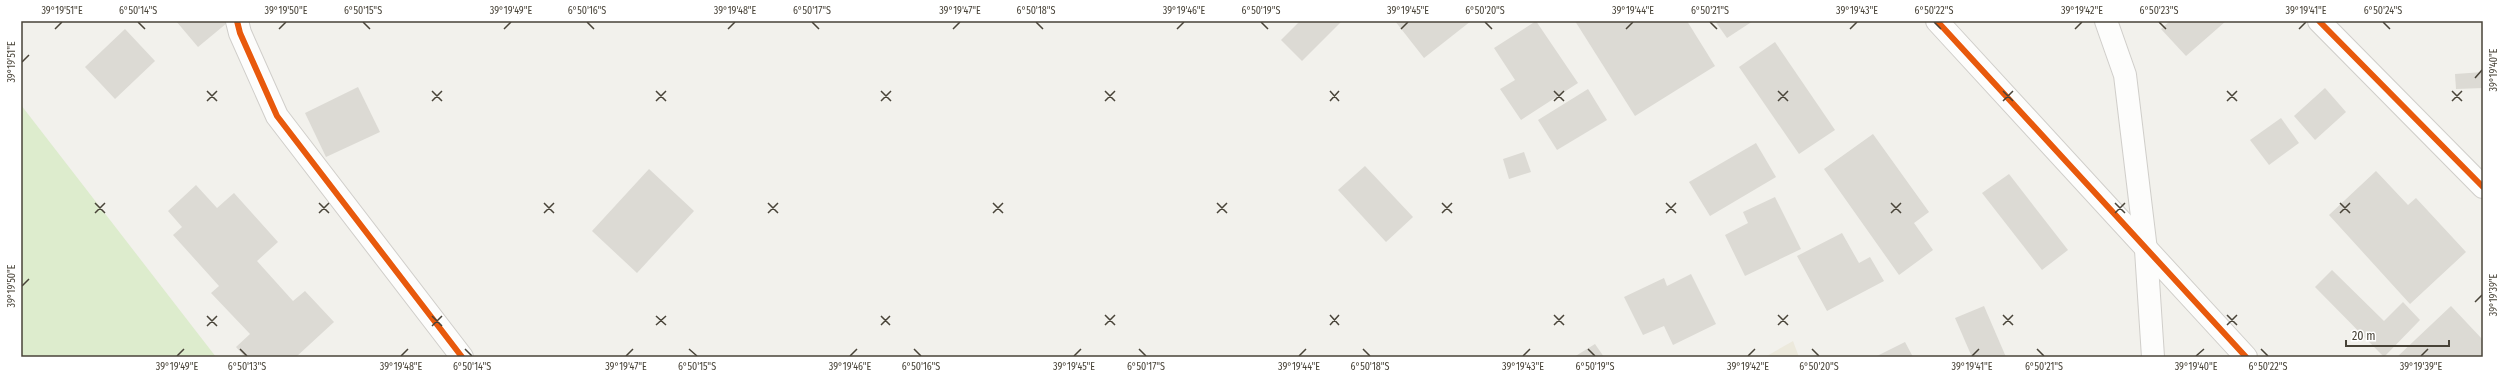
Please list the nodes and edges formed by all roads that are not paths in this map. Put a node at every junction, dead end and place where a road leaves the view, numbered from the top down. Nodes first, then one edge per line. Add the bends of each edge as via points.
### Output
1 (237, 21) edge
2 (1937, 21) edge
3 (2106, 21) edge
4 (2320, 21) edge
5 (2483, 187) edge
6 (2146, 250) junction
7 (462, 357) edge
8 (2153, 357) edge
9 (2246, 357) edge

1 - 7 street via 277,116
2 - 6 street
3 - 6 street via 2125,75
4 - 5 street
6 - 8 street
6 - 9 street

